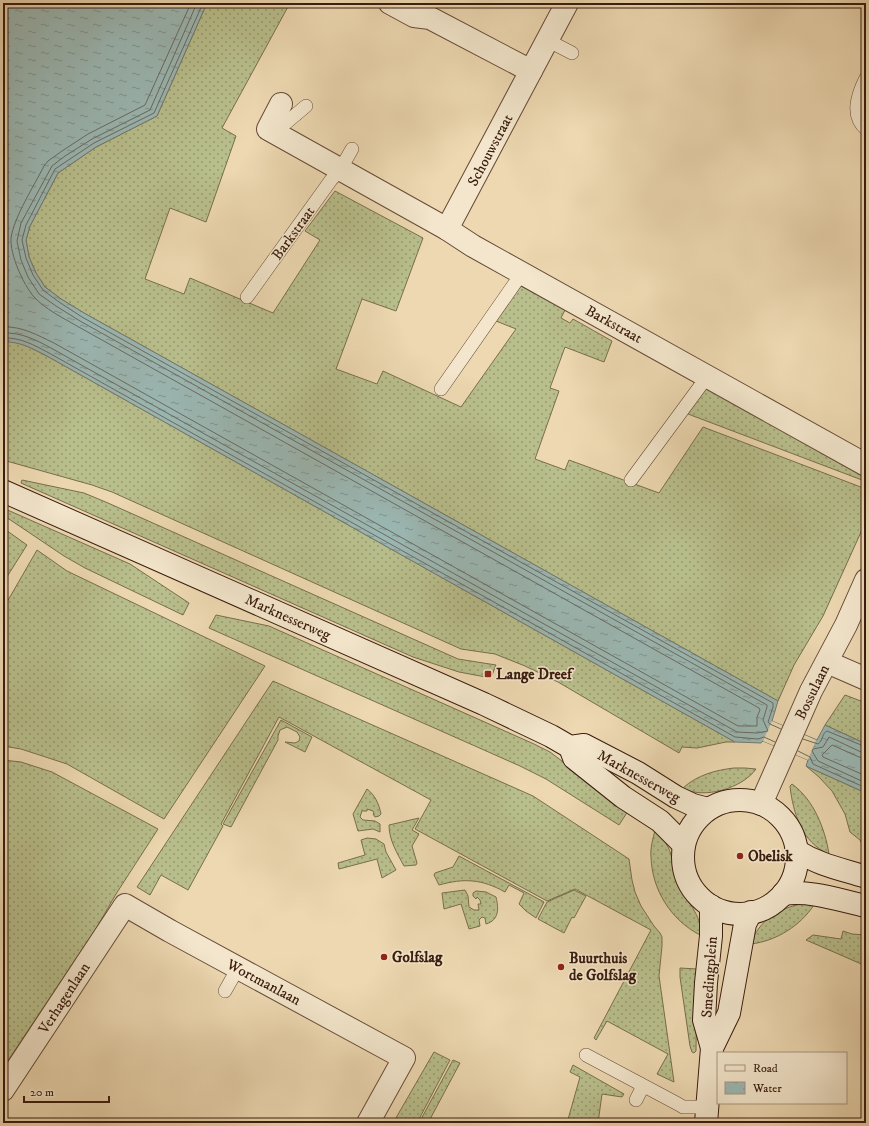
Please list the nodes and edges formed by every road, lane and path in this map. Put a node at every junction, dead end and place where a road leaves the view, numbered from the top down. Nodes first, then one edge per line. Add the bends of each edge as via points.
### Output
1 (390, 3) edge
2 (567, 3) edge
3 (547, 40) junction
4 (572, 53) dead end
5 (531, 71) junction
6 (866, 78) edge
7 (281, 104) dead end
8 (306, 106) dead end
9 (866, 128) edge
10 (274, 133) junction
11 (352, 149) dead end
12 (340, 170) junction
13 (447, 229) junction
14 (522, 273) junction
15 (246, 297) dead end
16 (706, 375) junction
17 (441, 389) dead end
18 (866, 465) edge
19 (631, 480) dead end
20 (3, 491) edge
21 (866, 580) edge
22 (827, 662) junction
23 (866, 679) edge
24 (570, 747) junction
25 (761, 804) junction
26 (708, 809) junction
27 (684, 845) junction
28 (797, 851) junction
29 (866, 877) edge
30 (783, 894) junction
31 (125, 905) joint
32 (712, 906) junction
33 (866, 906) edge
34 (751, 912) junction
35 (238, 968) junction
36 (225, 991) dead end
37 (712, 1048) junction
38 (586, 1055) dead end
39 (643, 1086) junction
40 (3, 1090) edge
41 (636, 1100) dead end
42 (706, 1115) edge
43 (368, 1123) edge

1 - 5 street via 414,16 430,18
2 - 3 street, Schouwstraat
3 - 4 lane
3 - 5 street, Schouwstraat
5 - 13 street, Schouwstraat
6 - 9 lane via 859,93 857,112 859,121
7 - 10 street via 268,130
8 - 10 lane
10 - 12 street, Barkstraat
11 - 12 lane
12 - 13 street, Barkstraat
12 - 15 lane, Barkstraat
13 - 14 street, Barkstraat via 472,246
14 - 16 street, Barkstraat via 684,357
14 - 17 lane
16 - 18 street, Barkstraat
16 - 19 lane
20 - 24 street, Marknesserweg via 484,704
21 - 22 street, Bossulaan
22 - 23 street
22 - 25 street, Bossulaan via 811,691
24 - 26 street, Marknesserweg via 584,745 638,773 676,797
24 - 27 street, Marknesserweg via 574,758 623,797 660,821
25 - 26 street via 739,800
25 - 28 street via 772,810 789,828
26 - 27 street via 693,825
27 - 32 street via 684,863 688,880 698,894
28 - 29 street via 822,864
28 - 30 street via 794,874
30 - 33 street via 819,894
30 - 34 street via 768,906
31 - 35 street, Wortmanlaan
31 - 40 street, Verhagenlaan
32 - 34 street via 730,913
32 - 37 street, Smedingplein via 704,1020
34 - 37 street, Smedingplein via 745,924 729,1013
35 - 36 lane
35 - 43 street, Wortmanlaan via 404,1058
37 - 42 street, Smedingplein
38 - 39 lane
39 - 41 lane
39 - 42 lane via 683,1107

